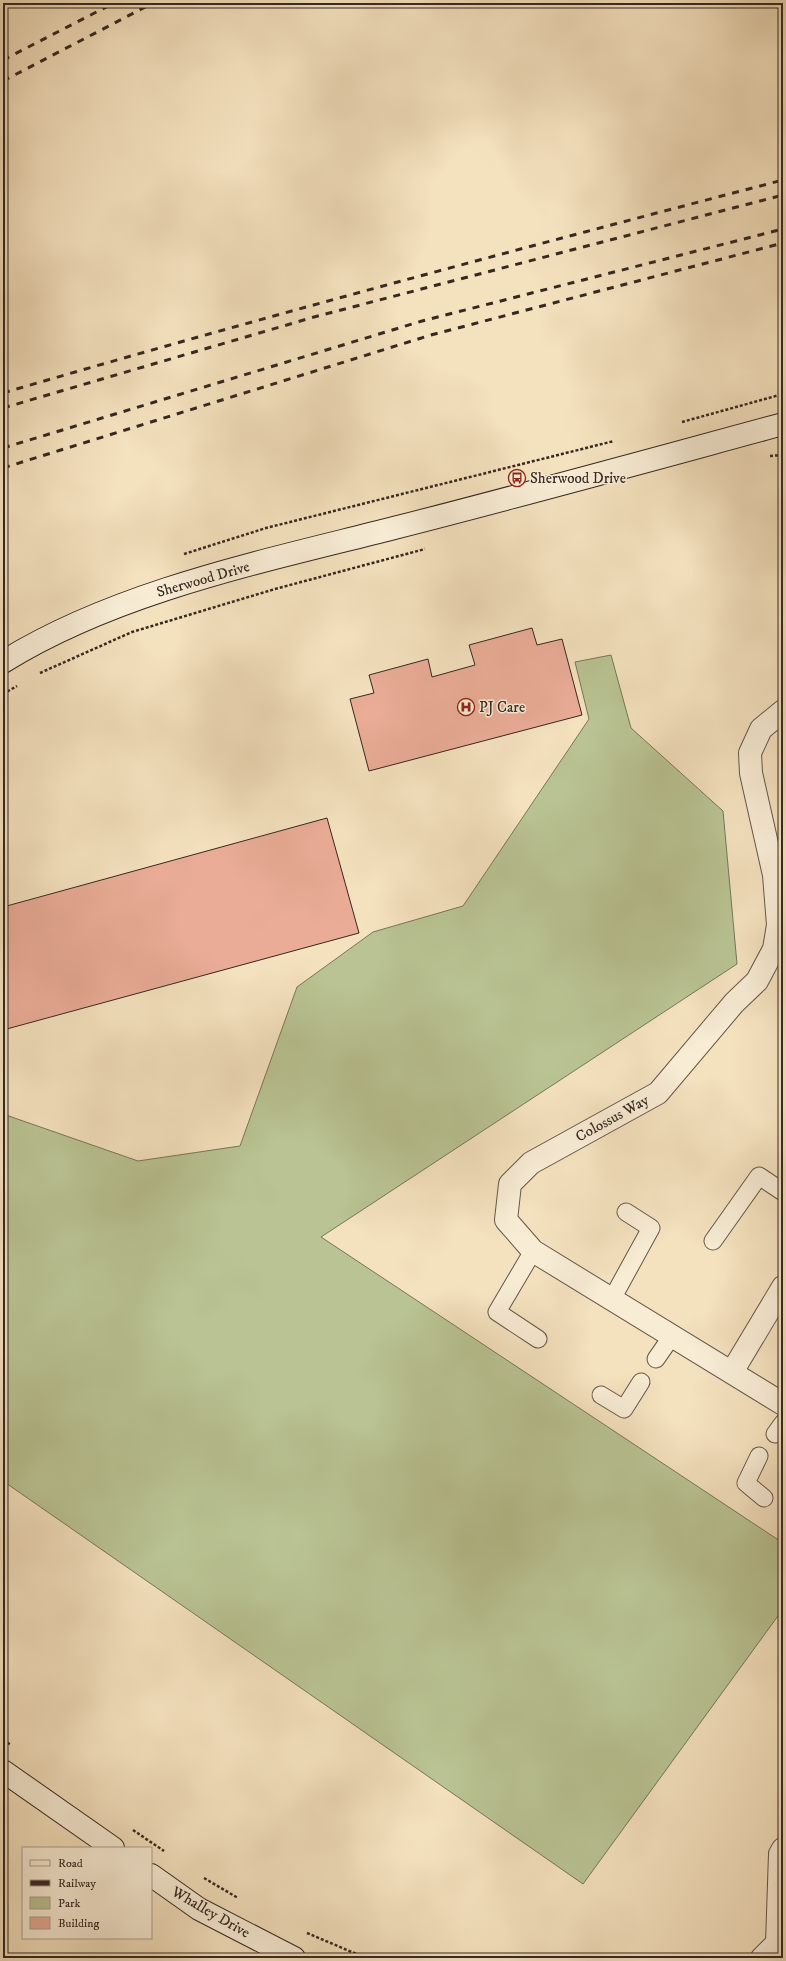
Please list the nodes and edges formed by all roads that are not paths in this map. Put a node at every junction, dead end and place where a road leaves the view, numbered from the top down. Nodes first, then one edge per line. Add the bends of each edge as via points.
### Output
1 (783, 424) edge
2 (3, 662) edge
3 (783, 711) edge
4 (778, 874) edge
5 (783, 1192) edge
6 (626, 1212) dead end
7 (713, 1241) dead end
8 (533, 1251) junction
9 (783, 1287) edge
10 (612, 1299) junction
11 (672, 1336) junction
12 (538, 1339) dead end
13 (656, 1359) dead end
14 (732, 1372) junction
15 (641, 1382) dead end
16 (602, 1395) dead end
17 (783, 1404) edge
18 (759, 1456) dead end
19 (764, 1498) dead end
20 (3, 1771) edge
21 (112, 1847) edge
22 (783, 1849) edge
23 (152, 1876) edge
24 (774, 1948) edge
25 (294, 1958) edge

1 - 2 street, Sherwood Drive via 268,560 136,599 32,644
3 - 4 street, Colossus Way via 761,729 750,753 751,773
4 - 8 street, Colossus Way via 778,925 774,949 757,981 734,1003 658,1093 531,1163 510,1184 506,1220
5 - 7 lane via 759,1176
6 - 10 lane via 651,1228
8 - 10 street, Colossus Way
8 - 12 lane via 497,1312
9 - 14 street
10 - 11 street, Colossus Way
11 - 13 lane
11 - 14 street, Colossus Way
14 - 17 street, Colossus Way
15 - 16 lane via 624,1409
18 - 19 lane via 746,1483
20 - 21 street
22 - 24 street via 780,1854
23 - 25 street, Whalley Drive via 199,1909

